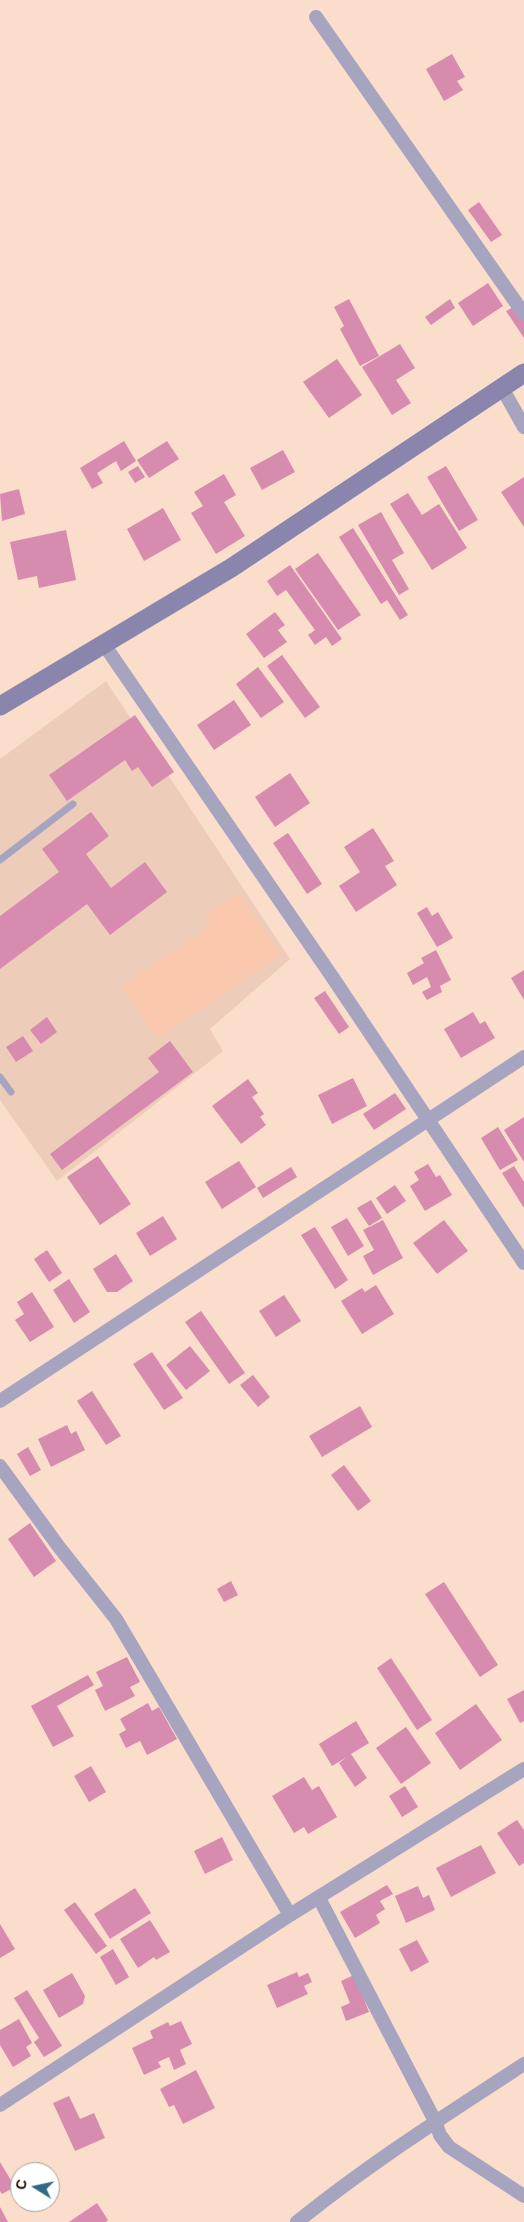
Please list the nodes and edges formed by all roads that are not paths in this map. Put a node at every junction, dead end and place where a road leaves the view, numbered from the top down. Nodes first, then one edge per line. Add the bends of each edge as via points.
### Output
1 (316, 18) dead end
2 (524, 314) edge
3 (524, 373) edge
4 (502, 388) junction
5 (524, 427) edge
6 (103, 643) junction
7 (0, 706) edge
8 (73, 804) dead end
9 (0, 860) edge
10 (524, 1057) edge
11 (0, 1077) edge
12 (11, 1092) dead end
13 (428, 1120) junction
14 (524, 1263) edge
15 (0, 1401) edge
16 (0, 1466) edge
17 (524, 1769) edge
18 (319, 1898) junction
19 (290, 1915) junction
20 (524, 2064) edge
21 (0, 2105) edge
22 (435, 2121) junction
23 (524, 2196) edge
24 (298, 2222) edge

1 - 2 street
3 - 4 street
4 - 5 street
4 - 6 street via 231,568
6 - 7 street
6 - 13 street
8 - 9 lane
10 - 13 street
11 - 12 lane
13 - 14 street
13 - 15 street
16 - 19 street via 116,1619
17 - 18 street
18 - 19 street
18 - 22 street
19 - 21 street
20 - 22 street
22 - 23 street via 449,2147
22 - 24 street

